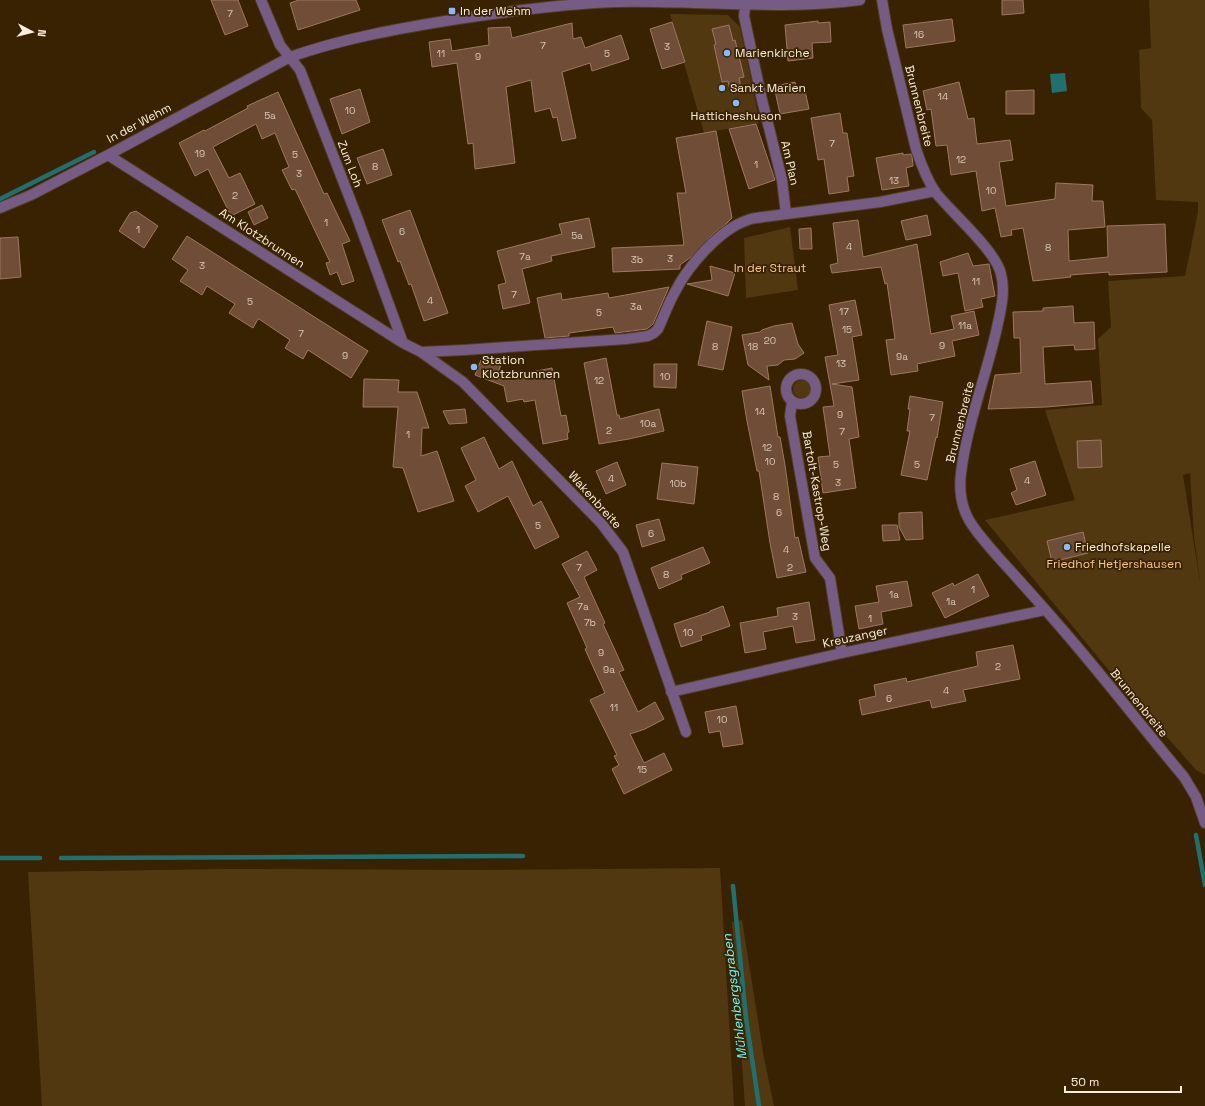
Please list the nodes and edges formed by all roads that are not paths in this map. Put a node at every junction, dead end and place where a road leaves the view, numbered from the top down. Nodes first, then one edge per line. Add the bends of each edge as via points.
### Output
1 (261, 0) edge
2 (860, 0) edge
3 (882, 0) edge
4 (746, 2) edge
5 (290, 57) junction
6 (108, 154) junction
7 (935, 191) junction
8 (0, 208) edge
9 (786, 214) junction
10 (403, 343) junction
11 (421, 352) junction
12 (792, 402) dead end
13 (1045, 610) junction
14 (842, 653) junction
15 (672, 692) junction
16 (686, 732) dead end
17 (1205, 823) edge

1 - 5 street, Zum Loh via 280,45
2 - 4 street, In der Wehm via 822,3
3 - 7 street, Brunnenbreite via 916,149
4 - 5 street, In der Wehm via 616,2 513,10 390,31 315,48
4 - 9 street, Am Plan via 744,16 782,180
5 - 6 street, In der Wehm
5 - 10 street, Zum Loh via 300,70
6 - 8 street, In der Wehm via 31,195
6 - 10 street, Am Klotzbrunnen
7 - 9 street via 880,202
7 - 13 street, Brunnenbreite via 996,262 1003,282 1003,296 995,333 964,453 961,476 963,507 976,531
9 - 11 street via 748,219 710,246 686,274 658,329 648,336
10 - 11 street, Wakenbreite
11 - 15 street, Wakenbreite via 463,382 602,523 623,552
12 - 14 street, Bartolt-Kastrop-Weg via 790,416 815,558 830,578
13 - 14 street, Kreuzanger
13 - 17 street, Brunnenbreite via 1184,777 1196,797
14 - 15 street, Kreuzanger
15 - 16 street, Wakenbreite

